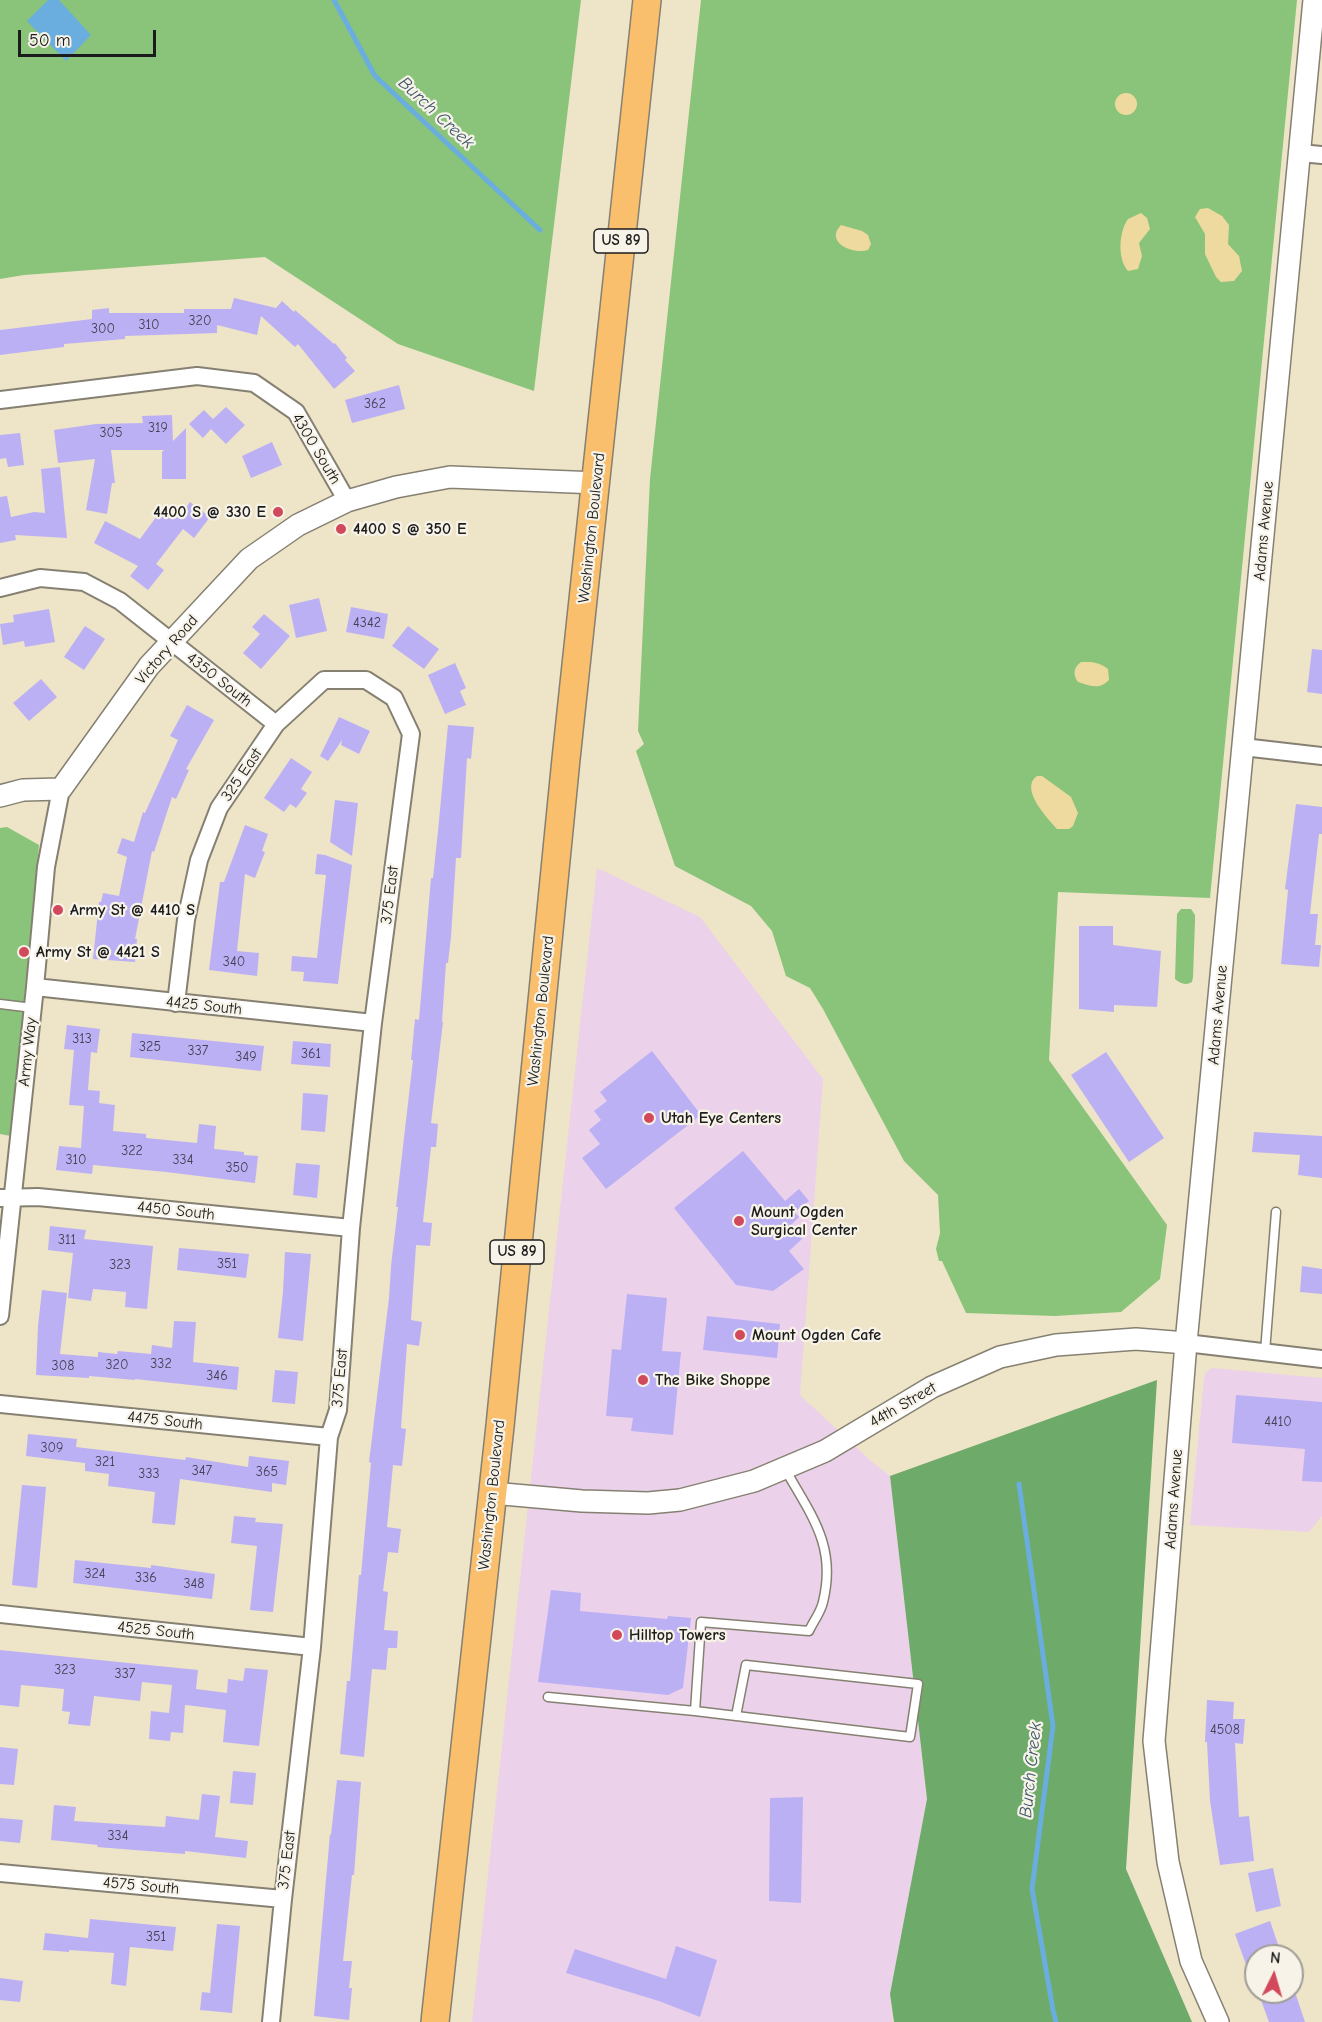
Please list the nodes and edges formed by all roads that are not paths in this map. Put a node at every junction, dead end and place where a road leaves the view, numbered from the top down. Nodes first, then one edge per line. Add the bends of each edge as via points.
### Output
1 (647, 0) edge
2 (1314, 0) edge
3 (1300, 153) junction
4 (1322, 155) edge
5 (0, 400) edge
6 (597, 483) junction
7 (347, 501) junction
8 (0, 588) edge
9 (172, 643) junction
10 (276, 724) junction
11 (411, 734) joint
12 (1243, 747) junction
13 (1322, 756) edge
14 (62, 789) junction
15 (0, 796) edge
16 (35, 987) junction
17 (176, 1003) junction
18 (0, 1004) edge
19 (33, 1008) junction
20 (373, 1023) junction
21 (7, 1198) edge
22 (1276, 1212) dead end
23 (351, 1228) junction
24 (0, 1316) edge
25 (1186, 1343) junction
26 (1265, 1352) junction
27 (1322, 1359) edge
28 (0, 1404) edge
29 (330, 1437) junction
30 (785, 1468) junction
31 (492, 1492) junction
32 (0, 1614) edge
33 (312, 1647) junction
34 (548, 1697) dead end
35 (695, 1711) junction
36 (736, 1716) junction
37 (0, 1873) edge
38 (283, 1899) junction
39 (271, 2022) edge
40 (435, 2022) edge
41 (1218, 2022) edge

1 - 6 main road, Washington Boulevard / US 89
2 - 3 street, Adams Avenue
3 - 4 street
3 - 12 street, Adams Avenue
5 - 7 street, 4300 South via 197,376 254,383 296,412
6 - 7 street, 4300 South via 450,477
6 - 31 main road, Washington Boulevard / US 89
7 - 9 street, Victory Road via 298,525 249,559
8 - 9 street, 4350 South via 40,578 84,582 120,601
9 - 10 street, 4350 South
9 - 14 street, Victory Road via 149,666
10 - 11 street, 325 East via 324,680 366,680 394,698
10 - 17 street, 325 East via 219,808 199,860 186,920
11 - 20 street, 375 East
12 - 13 street
12 - 25 street, Adams Avenue
14 - 15 street via 23,790
14 - 16 street, Army Way via 46,867
16 - 17 street, 4425 South
16 - 19 street, Army Way
17 - 20 street, 4425 South
18 - 19 lane
19 - 21 street, Army Way
20 - 23 street, 375 East
21 - 23 street, 4450 South via 49,1198
21 - 24 street, Army Way
22 - 26 lane
23 - 29 street, 375 East via 338,1410
25 - 26 street, 44th Street
25 - 30 street, 44th Street via 1136,1339 1068,1344 1000,1357 933,1387 825,1451
25 - 41 street, Adams Avenue via 1154,1741 1168,1862 1191,1961
26 - 27 street, 44th Street
28 - 29 street, 4475 South
29 - 33 street, 375 East
30 - 31 street, 44th Street via 754,1481 680,1500 648,1503
30 - 35 lane via 822,1535 828,1565 823,1604 809,1631 701,1622
31 - 40 main road, Washington Boulevard / US 89
32 - 33 street, 4525 South
33 - 38 street, 375 East
34 - 35 lane
35 - 36 lane
36 - 36 lane via 910,1737 918,1684 746,1665
37 - 38 street, 4575 South
38 - 39 street, 375 East

